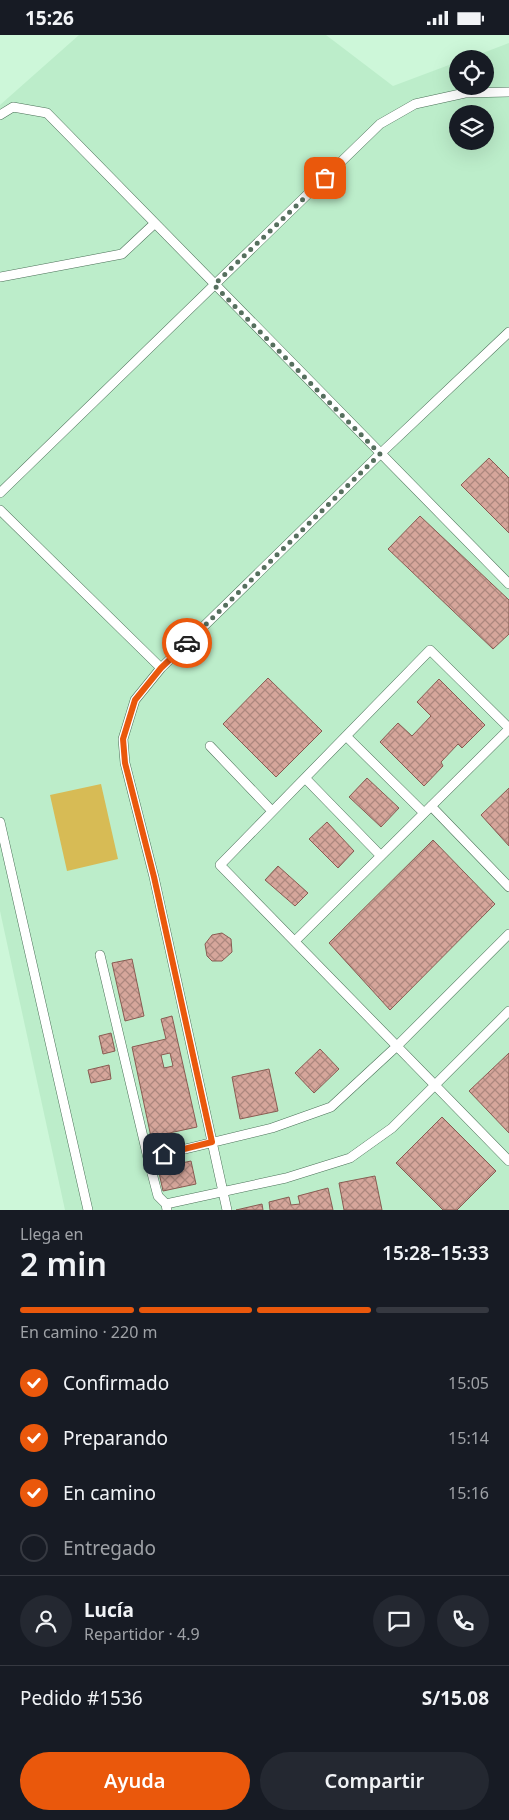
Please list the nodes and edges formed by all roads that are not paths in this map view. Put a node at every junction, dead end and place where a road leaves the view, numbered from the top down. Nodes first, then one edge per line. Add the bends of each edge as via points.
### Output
1 (509, 92) edge
2 (0, 115) edge
3 (154, 224) junction
4 (0, 277) edge
5 (214, 285) junction
6 (509, 332) edge
7 (380, 454) junction
8 (0, 493) edge
9 (0, 510) edge
10 (509, 584) edge
11 (161, 668) junction
12 (509, 728) edge
13 (346, 736) junction
14 (210, 746) dead end
15 (305, 778) junction
16 (427, 810) junction
17 (272, 811) junction
18 (0, 822) edge
19 (381, 856) junction
20 (509, 887) edge
21 (509, 934) edge
22 (294, 941) junction
23 (100, 955) dead end
24 (509, 1011) edge
25 (397, 1046) junction
26 (435, 1085) junction
27 (212, 1142) junction
28 (148, 1158) junction
29 (509, 1161) edge
30 (223, 1191) junction
31 (166, 1207) edge
32 (88, 1210) edge
33 (227, 1210) edge

1 - 5 lane via 465,93 415,105 380,125
2 - 3 lane via 13,107 47,113
3 - 4 lane via 122,253
3 - 5 lane
5 - 7 lane
5 - 8 lane
6 - 7 lane
7 - 10 lane
7 - 11 lane
9 - 11 lane
11 - 27 lane via 135,700 123,739 125,763 154,877
12 - 13 lane via 430,650
12 - 16 lane
13 - 15 lane
13 - 16 lane
14 - 17 lane
15 - 17 lane
15 - 19 lane
16 - 19 lane
16 - 20 lane
17 - 22 lane via 220,865
18 - 32 lane
19 - 22 lane
21 - 25 lane
22 - 25 lane
23 - 28 lane
24 - 26 lane
25 - 26 lane
25 - 27 lane via 332,1107 272,1128
26 - 29 lane
26 - 30 lane via 392,1127 350,1158 286,1179
27 - 28 lane
27 - 30 lane
28 - 31 lane via 158,1196
30 - 31 lane
30 - 33 lane

